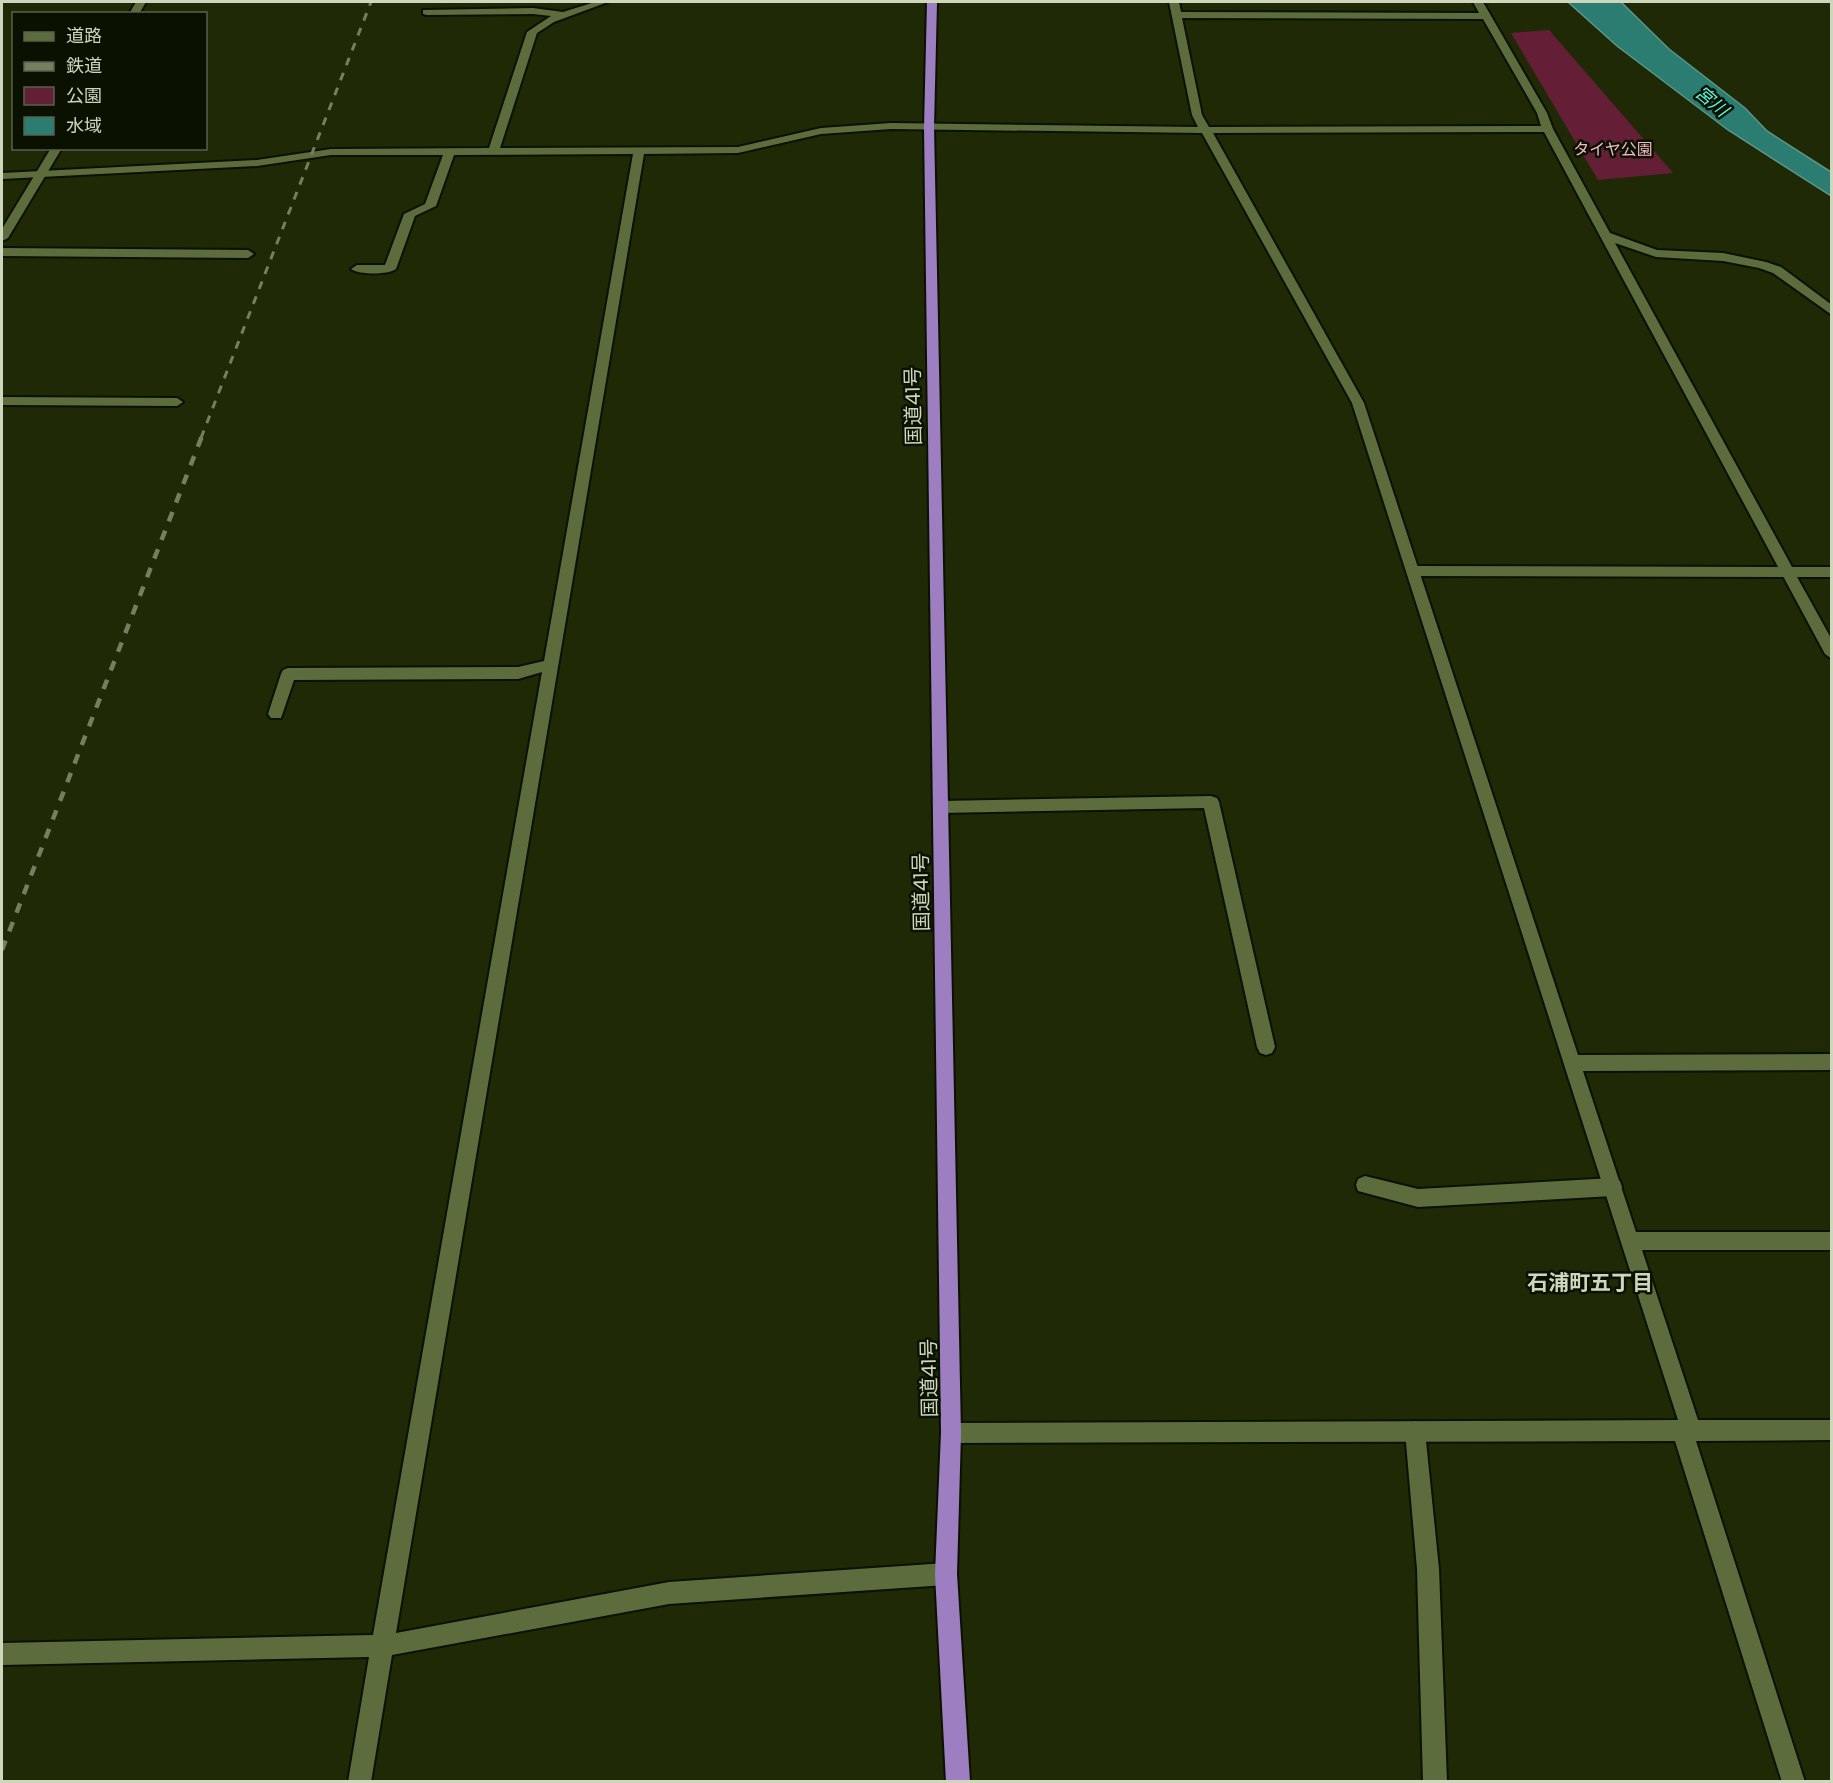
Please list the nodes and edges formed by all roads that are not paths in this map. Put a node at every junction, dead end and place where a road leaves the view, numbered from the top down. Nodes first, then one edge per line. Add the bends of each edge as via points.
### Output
1 (603, 2) edge
2 (933, 2) edge
3 (1174, 2) edge
4 (1478, 2) edge
5 (427, 12) dead end
6 (563, 15) junction
7 (1176, 15) junction
8 (1486, 16) junction
9 (929, 127) junction
10 (1548, 129) junction
11 (1205, 130) junction
12 (56, 150) edge
13 (450, 151) junction
14 (493, 151) junction
15 (639, 152) junction
16 (43, 174) junction
17 (2, 176) edge
18 (1606, 236) junction
19 (2, 238) edge
20 (2, 252) edge
21 (248, 254) dead end
22 (357, 269) dead end
23 (1832, 311) edge
24 (2, 401) edge
25 (177, 402) dead end
26 (1413, 571) junction
27 (1788, 572) junction
28 (1832, 572) edge
29 (1832, 654) edge
30 (552, 664) junction
31 (276, 714) dead end
32 (941, 807) junction
33 (1266, 1047) dead end
34 (1832, 1062) edge
35 (1573, 1063) junction
36 (1365, 1185) dead end
37 (1613, 1187) junction
38 (1832, 1240) edge
39 (1630, 1241) junction
40 (1687, 1430) junction
41 (1832, 1430) edge
42 (1415, 1431) junction
43 (951, 1433) junction
44 (946, 1574) junction
45 (383, 1646) junction
46 (2, 1654) edge
47 (360, 1782) edge
48 (958, 1782) edge
49 (1435, 1782) edge
50 (1794, 1782) edge

1 - 6 street
2 - 9 highway, 国道41号
3 - 7 street
4 - 8 street
5 - 6 street via 533,11
6 - 14 street via 532,32
7 - 8 street
7 - 11 street via 1197,115
8 - 10 street
9 - 11 street
9 - 15 street via 821,131 738,150
9 - 32 highway, 国道41号
10 - 11 street
10 - 18 street
11 - 26 street via 1358,403
12 - 16 street
13 - 14 street
13 - 16 street via 331,152 257,163
13 - 22 street via 430,206 410,214 390,269
14 - 15 street
15 - 30 street
16 - 17 street
16 - 19 street
18 - 23 street via 1656,253 1723,257 1778,270
18 - 27 street
20 - 21 street
24 - 25 street
26 - 27 street
26 - 35 street
27 - 28 street
27 - 29 street
30 - 31 street via 518,673 288,674
30 - 45 street
32 - 33 street via 1211,802
32 - 43 highway, 国道41号
34 - 35 street
35 - 37 street
36 - 37 street via 1418,1198
37 - 39 street
38 - 39 street
39 - 40 street
40 - 41 street
40 - 42 street
40 - 50 street
42 - 43 street
42 - 49 street via 1428,1569
43 - 44 highway, 国道41号
44 - 45 street via 669,1593
44 - 48 highway, 国道41号
45 - 46 street
45 - 47 street

